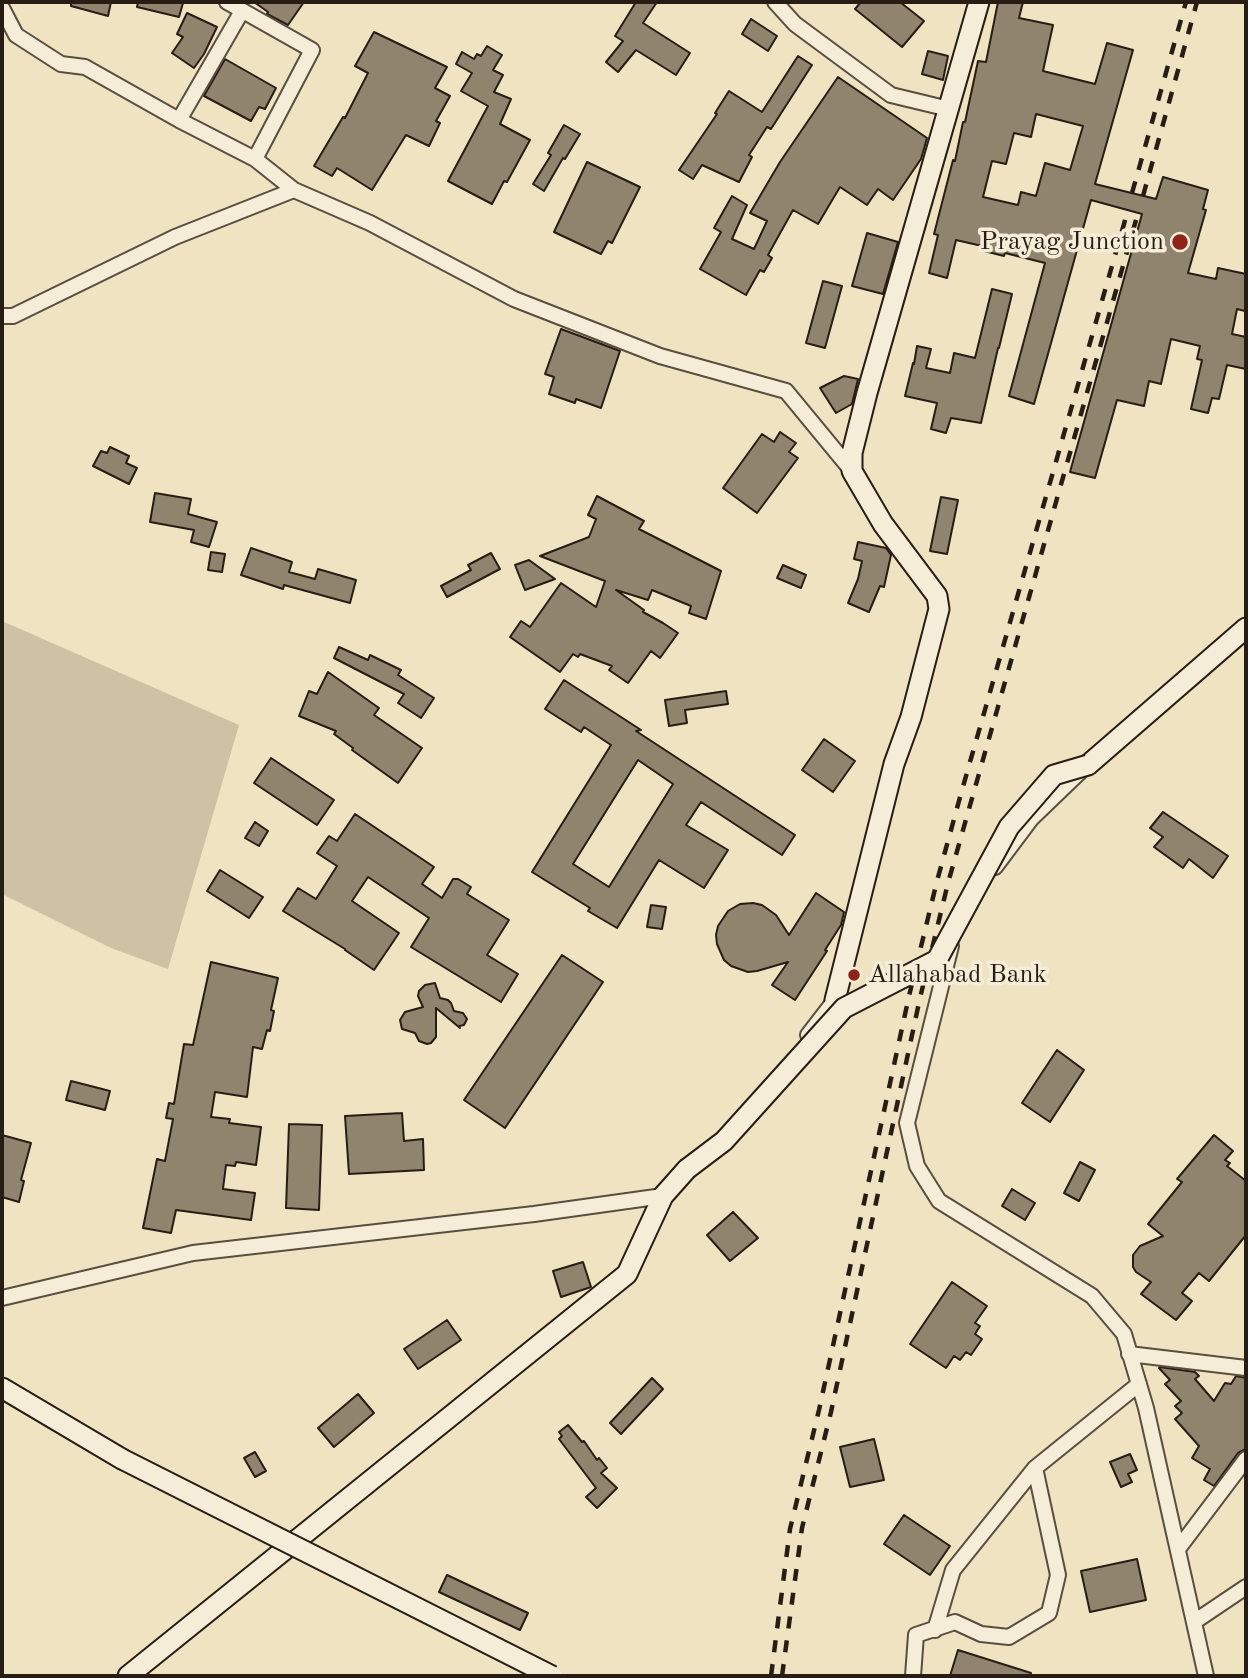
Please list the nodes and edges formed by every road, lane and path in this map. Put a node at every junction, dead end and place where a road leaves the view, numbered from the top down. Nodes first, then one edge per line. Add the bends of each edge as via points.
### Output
1 (227, 2) edge
2 (775, 2) edge
3 (979, 2) edge
4 (2, 8) edge
5 (242, 11) junction
6 (949, 109) junction
7 (179, 120) junction
8 (255, 159) junction
9 (294, 190) junction
10 (2, 316) edge
11 (852, 471) junction
12 (1246, 628) edge
13 (1087, 765) junction
14 (835, 1000) joint
15 (687, 1169) junction
16 (663, 1196) junction
17 (2, 1298) edge
18 (1129, 1354) junction
19 (1246, 1368) edge
20 (1139, 1384) junction
21 (2, 1388) edge
22 (1246, 1459) edge
23 (1035, 1468) junction
24 (1178, 1549) junction
25 (1246, 1587) edge
26 (1194, 1622) junction
27 (935, 1630) junction
28 (128, 1676) edge
29 (552, 1676) edge
30 (913, 1676) edge
31 (1206, 1676) edge

1 - 5 street
2 - 6 street via 795,24 891,95
3 - 6 street
4 - 7 street via 16,35 61,64 85,66
5 - 7 street
5 - 8 street via 312,50
6 - 11 street via 867,393
7 - 8 street
8 - 9 street
9 - 10 street via 175,237 13,316
9 - 11 street via 370,223 514,299 660,356 786,391
11 - 14 street via 883,524 937,596 939,609
12 - 13 street
13 - 15 street, bridge via 1054,775 1010,827 937,960 844,1008 724,1141
13 - 18 street via 1031,819 984,882 948,951 907,1124 917,1166 939,1201 1092,1296 1124,1334
14 - 15 street via 793,1055
15 - 16 street
16 - 17 street via 193,1252
16 - 28 street via 627,1274
18 - 19 street
18 - 20 street
20 - 23 street
20 - 24 street
21 - 29 street, bridge via 122,1459
22 - 24 street
23 - 27 street via 953,1570
23 - 27 street via 1058,1575 1049,1613 1009,1637 981,1634 955,1622
24 - 26 street
25 - 26 street
26 - 31 street
27 - 30 street via 916,1635

